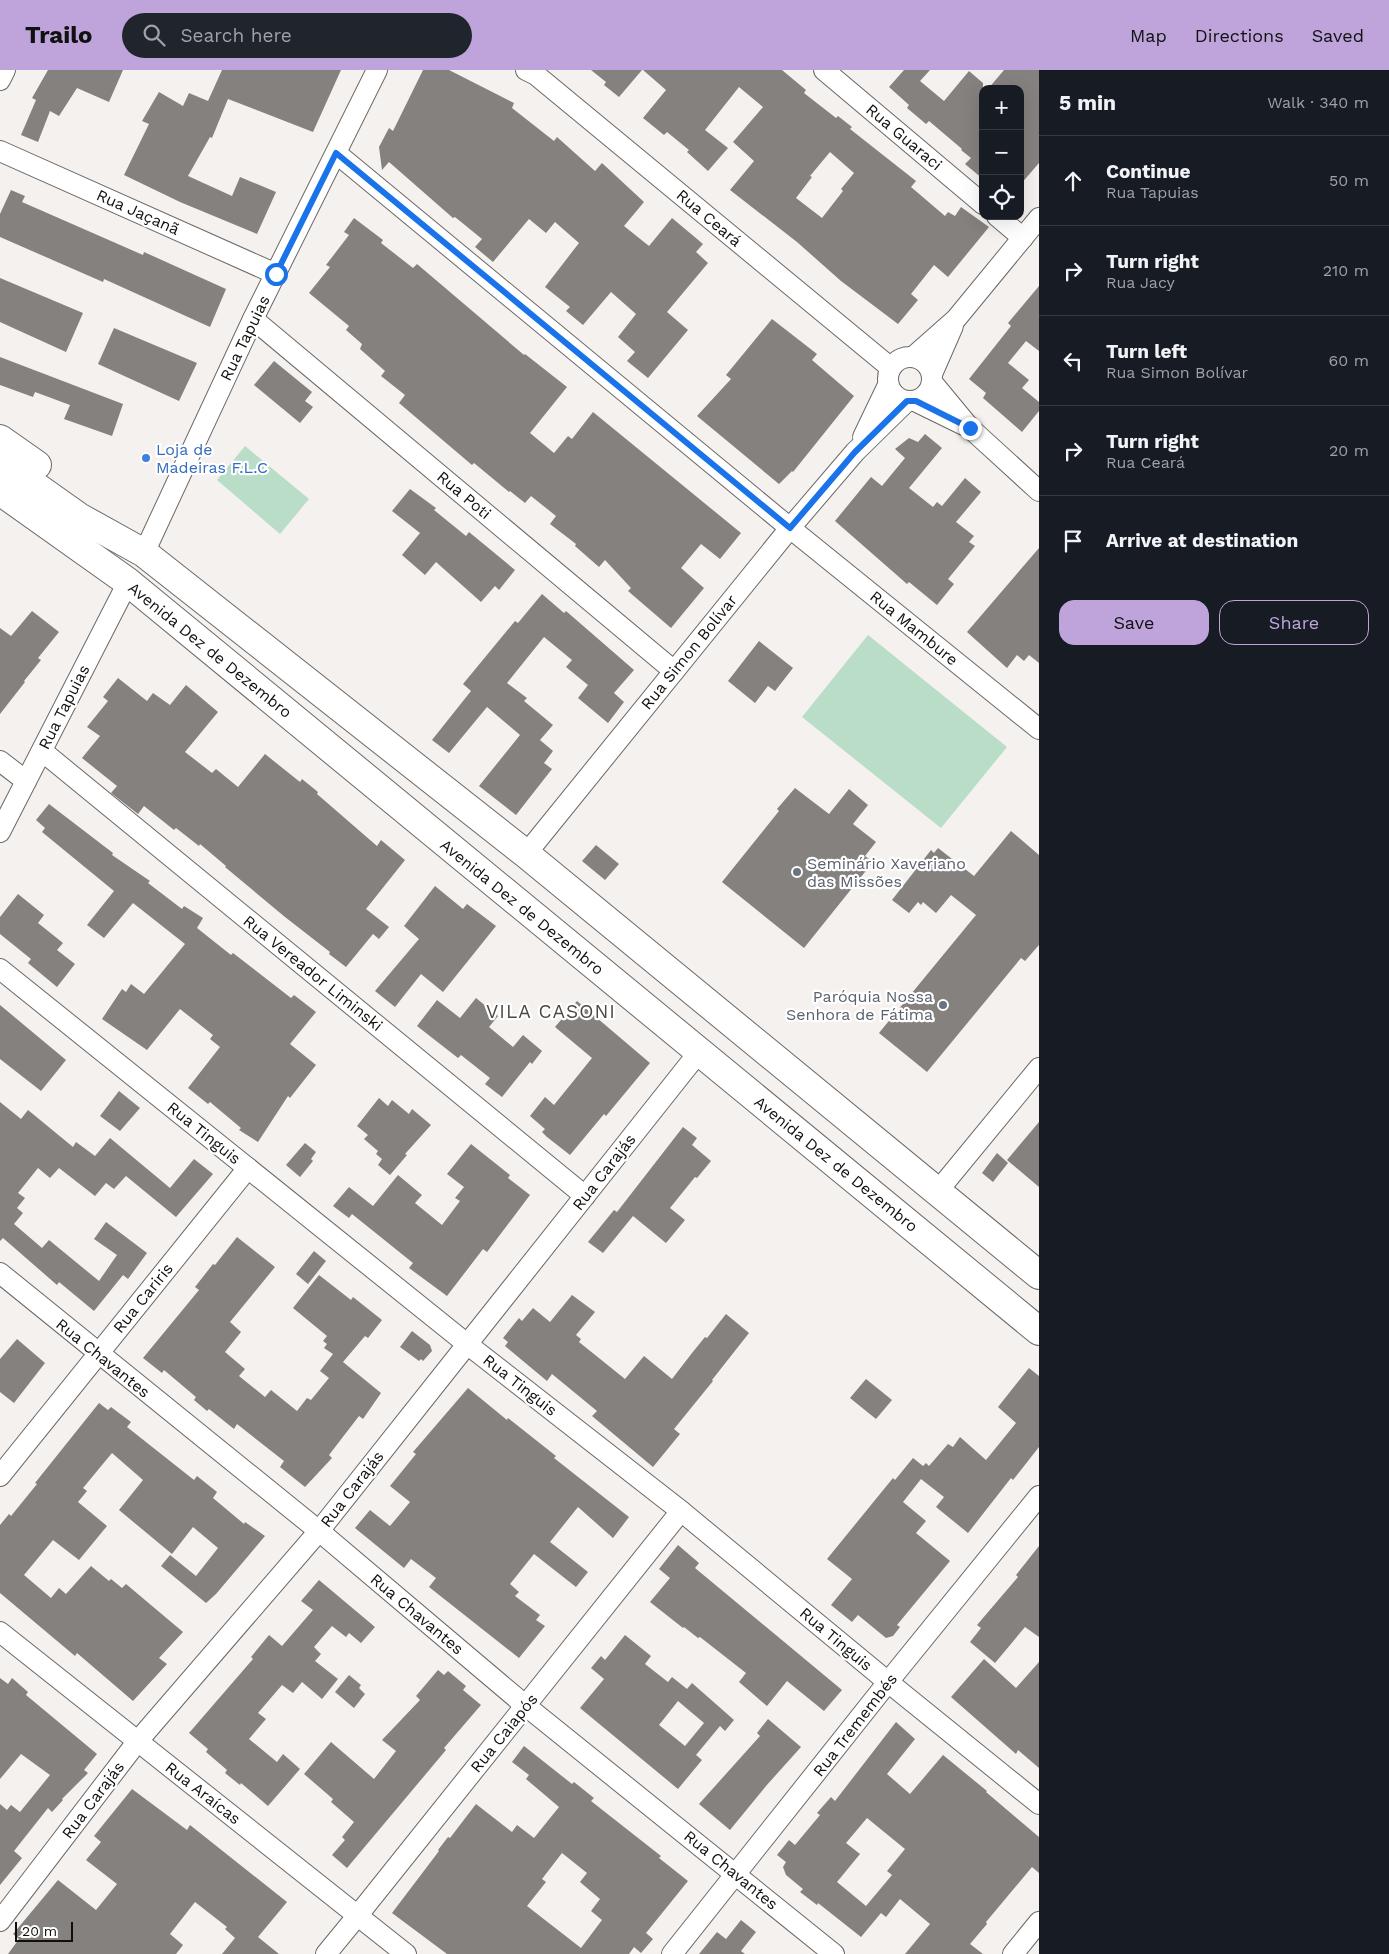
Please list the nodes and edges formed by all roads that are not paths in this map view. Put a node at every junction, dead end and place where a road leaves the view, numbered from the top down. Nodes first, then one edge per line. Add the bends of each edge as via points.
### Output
1 (5, 70) edge
2 (376, 70) edge
3 (526, 70) edge
4 (824, 70) edge
5 (0, 80) edge
6 (0, 151) edge
7 (336, 153) junction
8 (979, 201) edge
9 (1039, 218) edge
10 (1002, 220) edge
11 (1023, 238) junction
12 (276, 274) junction
13 (253, 319) junction
14 (956, 320) junction
15 (913, 357) junction
16 (890, 376) junction
17 (932, 378) junction
18 (911, 401) junction
19 (970, 428) junction
20 (0, 439) edge
21 (855, 452) junction
22 (0, 461) edge
23 (0, 491) edge
24 (1039, 491) edge
25 (0, 514) edge
26 (790, 528) junction
27 (144, 553) junction
28 (126, 581) junction
29 (674, 671) junction
30 (1039, 729) edge
31 (42, 751) junction
32 (0, 761) edge
33 (26, 781) junction
34 (0, 832) edge
35 (526, 854) junction
36 (0, 969) edge
37 (699, 1052) junction
38 (1039, 1068) edge
39 (248, 1168) junction
40 (937, 1192) junction
41 (585, 1196) junction
42 (0, 1273) edge
43 (1039, 1275) edge
44 (1039, 1331) edge
45 (467, 1344) junction
46 (98, 1354) junction
47 (0, 1476) edge
48 (1039, 1496) edge
49 (681, 1511) junction
50 (319, 1531) junction
51 (0, 1632) edge
52 (888, 1682) junction
53 (526, 1706) junction
54 (137, 1742) junction
55 (1039, 1804) edge
56 (737, 1874) junction
57 (358, 1915) junction
58 (0, 1921) edge
59 (1039, 1922) edge
60 (326, 1954) edge
61 (406, 1954) edge
62 (672, 1954) edge
63 (834, 1954) edge
64 (1013, 1954) edge

1 - 5 street
2 - 7 street, Rua Tapuias
3 - 16 street, Rua Ceará via 536,75
4 - 8 street, Rua Guaraci
6 - 12 street, Rua Jaçanã
7 - 12 street, Rua Tapuias
7 - 26 street, Rua Mambure
9 - 11 street
10 - 11 street
11 - 14 street
12 - 13 street, Rua Tapuias
13 - 27 street, Rua Tapuias
13 - 29 street, Rua Poti
14 - 15 street
14 - 17 street
15 - 16 street via 897,361
15 - 17 street via 928,366
16 - 18 street via 892,393
16 - 21 street, Rua Simon Bolívar
17 - 18 street via 923,397
17 - 19 street
18 - 19 street
18 - 21 street, Rua Simon Bolívar
19 - 24 street
20 - 27 highway via 107,515
21 - 26 street, Rua Simon Bolívar
22 - 27 highway, Avenida Dez de Dezembro via 79,517
23 - 28 highway, Avenida Dez de Dezembro
25 - 28 highway via 87,572
26 - 29 street, Rua Simon Bolívar
26 - 30 street, Rua Mambure
27 - 35 highway, Avenida Dez de Dezembro
28 - 31 street, Rua Tapuias
28 - 37 highway, Avenida Dez de Dezembro
29 - 35 street, Rua Simon Bolívar
31 - 33 street, Rua Tapuias
31 - 41 street, Rua Vereador Liminski
32 - 33 street
33 - 34 street, Rua Tapuias
35 - 40 highway, Avenida Dez de Dezembro
36 - 39 street, Rua Tinguis
37 - 41 street, Rua Carajás
37 - 44 highway, Avenida Dez de Dezembro
38 - 40 street
39 - 45 street, Rua Tinguis
39 - 46 street, Rua Cariris
40 - 43 highway, Avenida Dez de Dezembro
41 - 45 street, Rua Carajás
42 - 46 street, Rua Chavantes
45 - 49 street, Rua Tinguis
45 - 50 street, Rua Carajás
46 - 47 street, Rua Cariris
46 - 50 street, Rua Chavantes
48 - 52 street, Rua Tremembés
49 - 52 street, Rua Tinguis
49 - 53 street, Rua Caiapós
50 - 53 street, Rua Chavantes
50 - 54 street, Rua Carajás
51 - 54 street, Rua Araícas
52 - 55 street, Rua Tinguis
52 - 56 street, Rua Tremembés
53 - 56 street, Rua Chavantes
53 - 57 street, Rua Caiapós
54 - 57 street, Rua Araícas
54 - 58 street, Rua Carajás
56 - 62 street, Rua Tremembés
56 - 63 street, Rua Chavantes
57 - 60 street, Rua Caiapós
57 - 61 street, Rua Araícas
59 - 64 street

